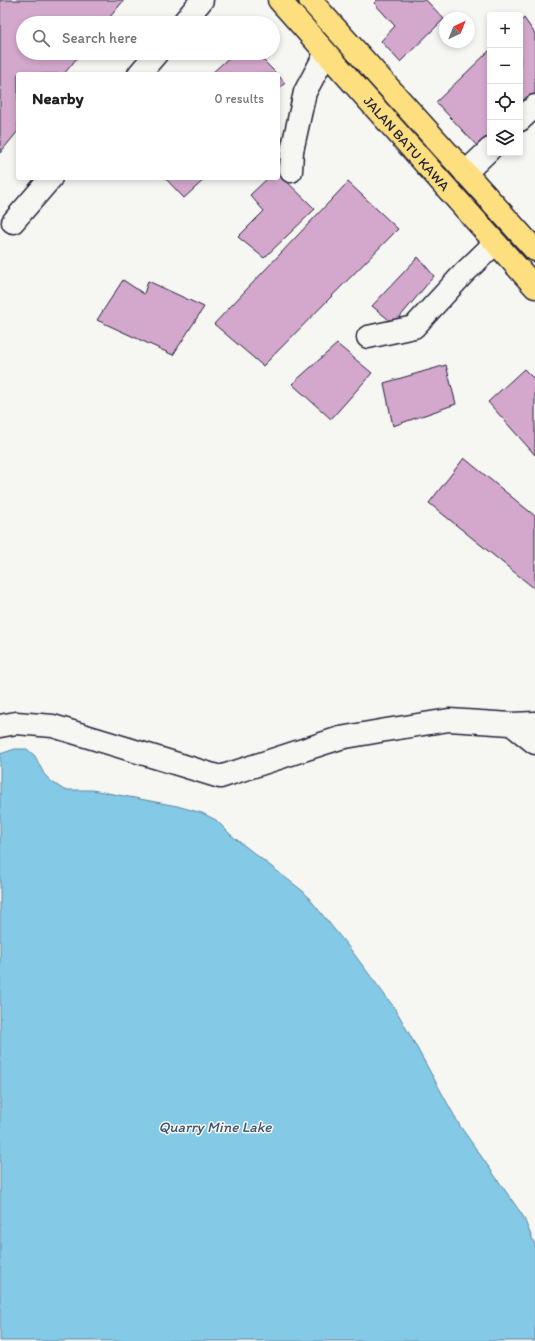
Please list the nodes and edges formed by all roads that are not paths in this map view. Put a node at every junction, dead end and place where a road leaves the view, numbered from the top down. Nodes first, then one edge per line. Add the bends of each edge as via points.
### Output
1 (202, 0) edge
2 (279, 0) edge
3 (310, 0) edge
4 (189, 16) edge
5 (326, 53) junction
6 (151, 60) edge
7 (141, 72) edge
8 (535, 106) edge
9 (523, 117) edge
10 (487, 152) edge
11 (291, 171) dead end
12 (465, 173) junction
13 (49, 180) edge
14 (14, 222) dead end
15 (495, 243) junction
16 (535, 250) edge
17 (535, 287) edge
18 (368, 336) dead end
19 (535, 723) edge
20 (511, 724) junction
21 (0, 726) edge
22 (535, 743) edge

1 - 4 street
2 - 5 highway, JALAN BATU KAWA
3 - 12 highway, JALAN BATU KAWA
5 - 11 street via 306,92 292,151
5 - 15 highway, JALAN BATU KAWA
6 - 7 street
8 - 9 street
10 - 12 street
12 - 16 highway, JALAN BATU KAWA
13 - 14 street
15 - 17 highway, JALAN BATU KAWA
15 - 18 street via 414,327
19 - 20 street
20 - 21 street via 449,720 340,738 220,777 53,726 16,723
20 - 22 street

